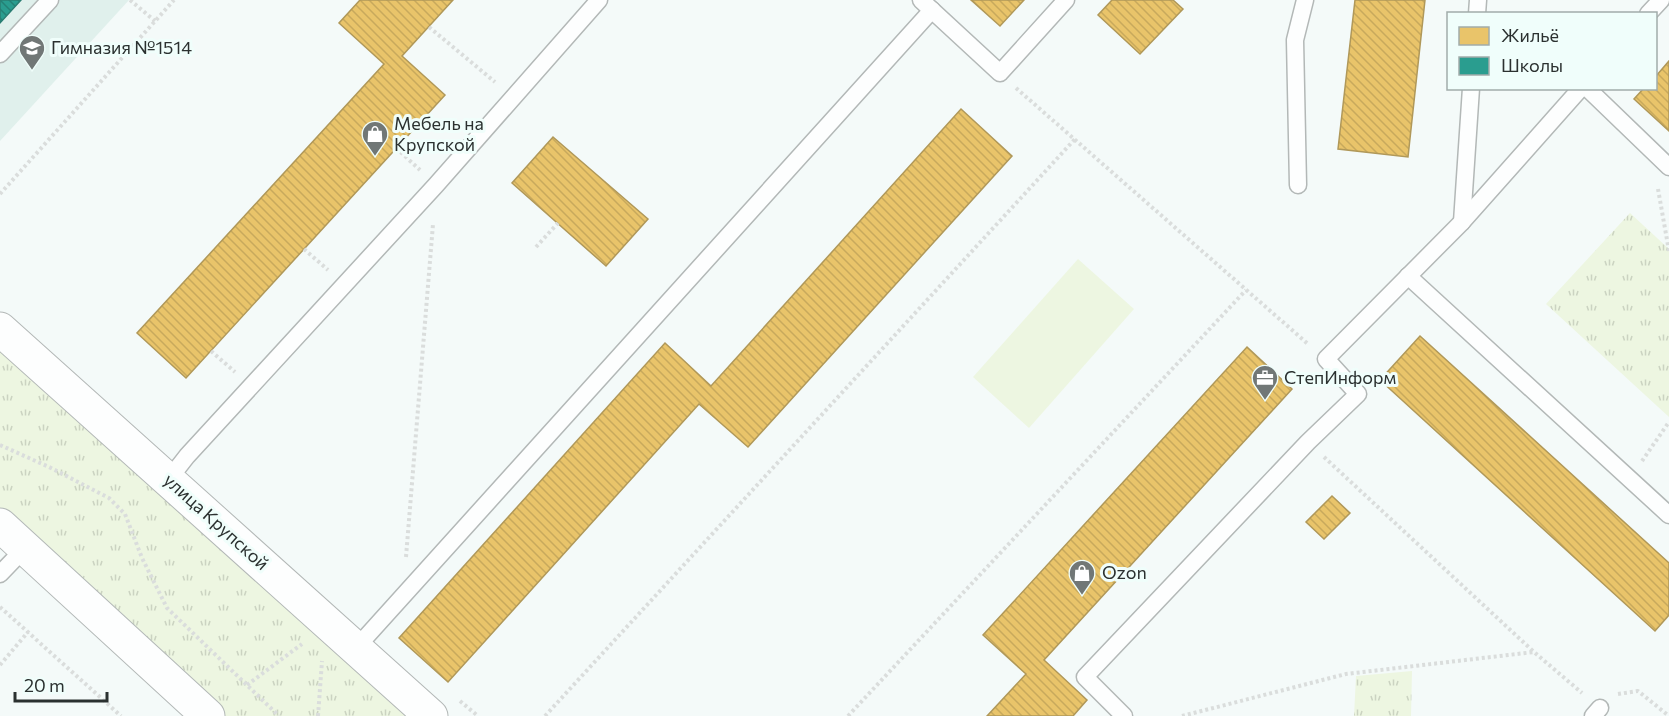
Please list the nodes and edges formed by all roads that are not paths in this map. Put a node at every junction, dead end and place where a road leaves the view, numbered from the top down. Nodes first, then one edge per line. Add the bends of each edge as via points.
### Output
1 (50, 0) edge
2 (599, 0) edge
3 (1066, 0) edge
4 (1305, 0) edge
5 (1660, 0) edge
6 (927, 5) edge
7 (1650, 12) edge
8 (0, 54) edge
9 (1472, 90) edge
10 (1579, 90) edge
11 (1589, 90) edge
12 (1669, 167) edge
13 (1298, 185) dead end
14 (1462, 222) junction
15 (1408, 276) junction
16 (0, 329) edge
17 (169, 479) junction
18 (1669, 515) edge
19 (0, 525) edge
20 (25, 548) junction
21 (0, 574) edge
22 (356, 648) junction
23 (208, 716) edge
24 (431, 716) edge
25 (1124, 716) edge

1 - 8 lane
2 - 17 lane
3 - 6 lane via 1000,73
4 - 13 lane via 1295,40
5 - 7 lane
6 - 22 lane
9 - 14 lane
10 - 14 lane
11 - 12 lane
14 - 15 lane
15 - 18 lane
15 - 25 lane via 1326,359 1358,394 1085,677
16 - 17 street, улица Крупской
17 - 22 street, улица Крупской
19 - 20 street
20 - 21 lane
20 - 23 street
22 - 24 street, улица Крупской

